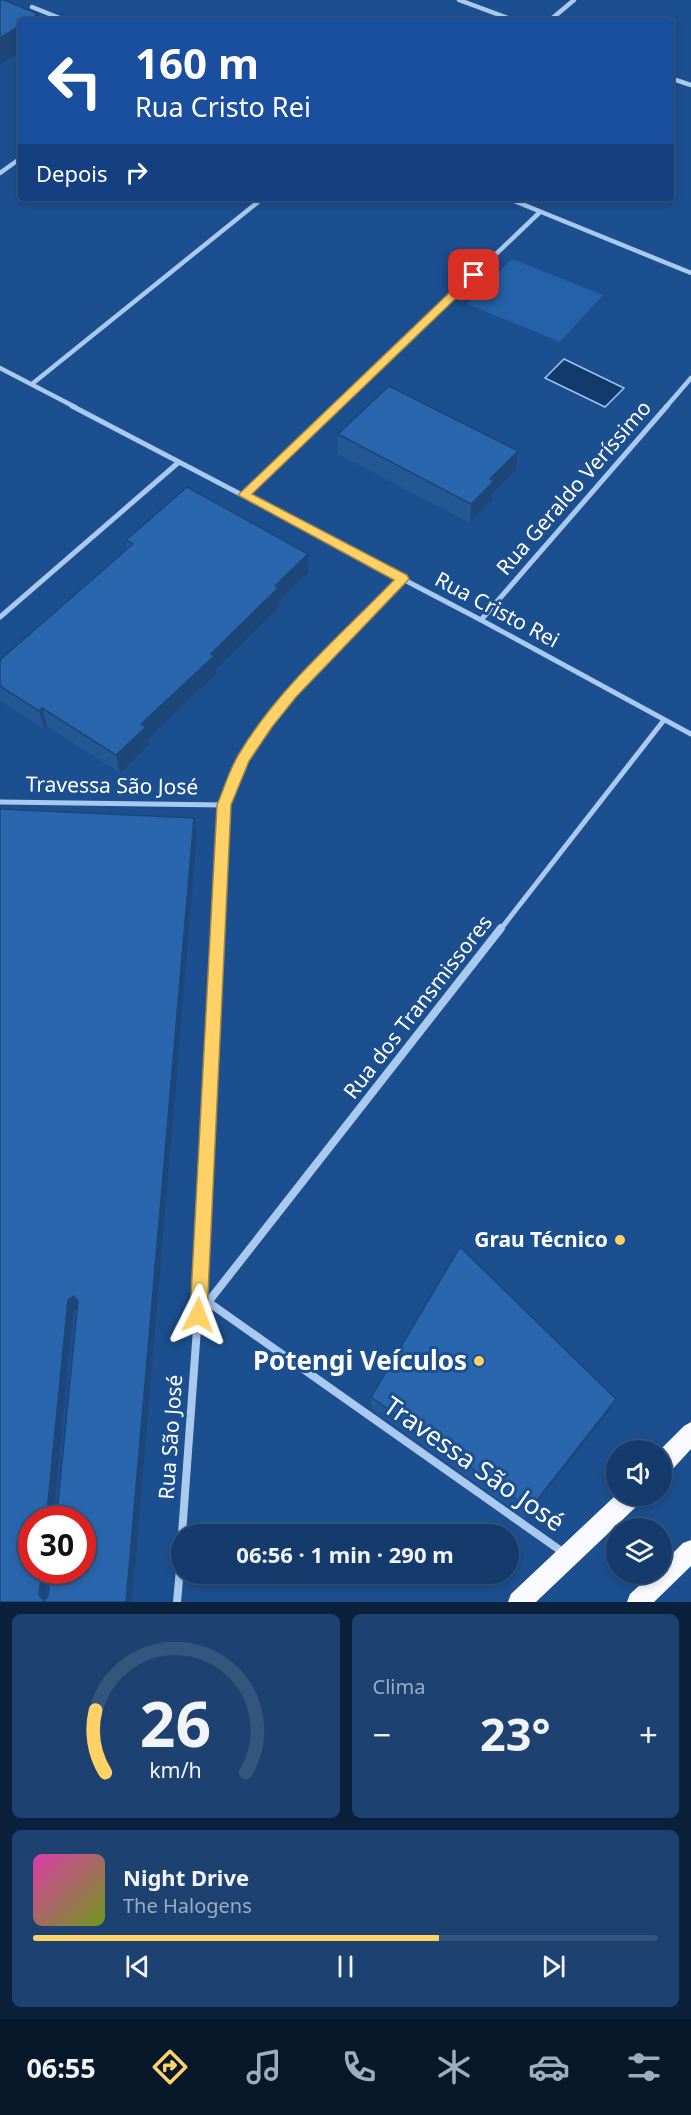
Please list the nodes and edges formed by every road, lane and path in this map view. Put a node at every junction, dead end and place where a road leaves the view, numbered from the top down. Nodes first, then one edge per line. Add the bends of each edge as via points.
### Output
1 (459, 0) edge
2 (574, 0) edge
3 (32, 8) dead end
4 (59, 18) edge
5 (508, 18) edge
6 (553, 18) edge
7 (674, 79) edge
8 (691, 85) edge
9 (18, 160) edge
10 (0, 173) edge
11 (259, 201) edge
12 (514, 201) edge
13 (540, 212) junction
14 (691, 273) edge
15 (0, 368) edge
16 (691, 378) edge
17 (32, 384) junction
18 (179, 462) junction
19 (244, 495) junction
20 (403, 579) junction
21 (0, 617) edge
22 (481, 620) junction
23 (664, 720) junction
24 (691, 734) edge
25 (0, 802) edge
26 (224, 805) junction
27 (208, 1302) junction
28 (198, 1315) junction
29 (691, 1433) edge
30 (672, 1453) edge
31 (621, 1506) edge
32 (183, 1524) edge
33 (691, 1551) edge
34 (569, 1557) junction
35 (179, 1584) edge
36 (177, 1602) edge
37 (519, 1602) edge
38 (638, 1602) edge

1 - 5 street
2 - 6 street
3 - 4 street
7 - 8 street
9 - 10 street
11 - 17 street
12 - 13 street
13 - 14 street
13 - 19 street
15 - 17 street, Rua Cristo Rei
16 - 22 street, Rua Geraldo Veríssimo
17 - 18 street, Rua Cristo Rei
18 - 19 street, Rua Cristo Rei
18 - 21 street
19 - 20 street, Rua Cristo Rei
20 - 22 street, Rua Cristo Rei
20 - 26 street, Rua São José via 267,723 243,758
22 - 23 street, Rua Cristo Rei
23 - 24 street, Rua Cristo Rei
23 - 27 street, Rua dos Transmissores
25 - 26 street, Travessa São José
26 - 28 street, Rua São José
27 - 28 street, Rua dos Transmissores
27 - 34 street, Travessa São José
28 - 32 street, Rua São José
29 - 30 highway
31 - 34 highway
33 - 38 highway
34 - 37 highway
35 - 36 street

